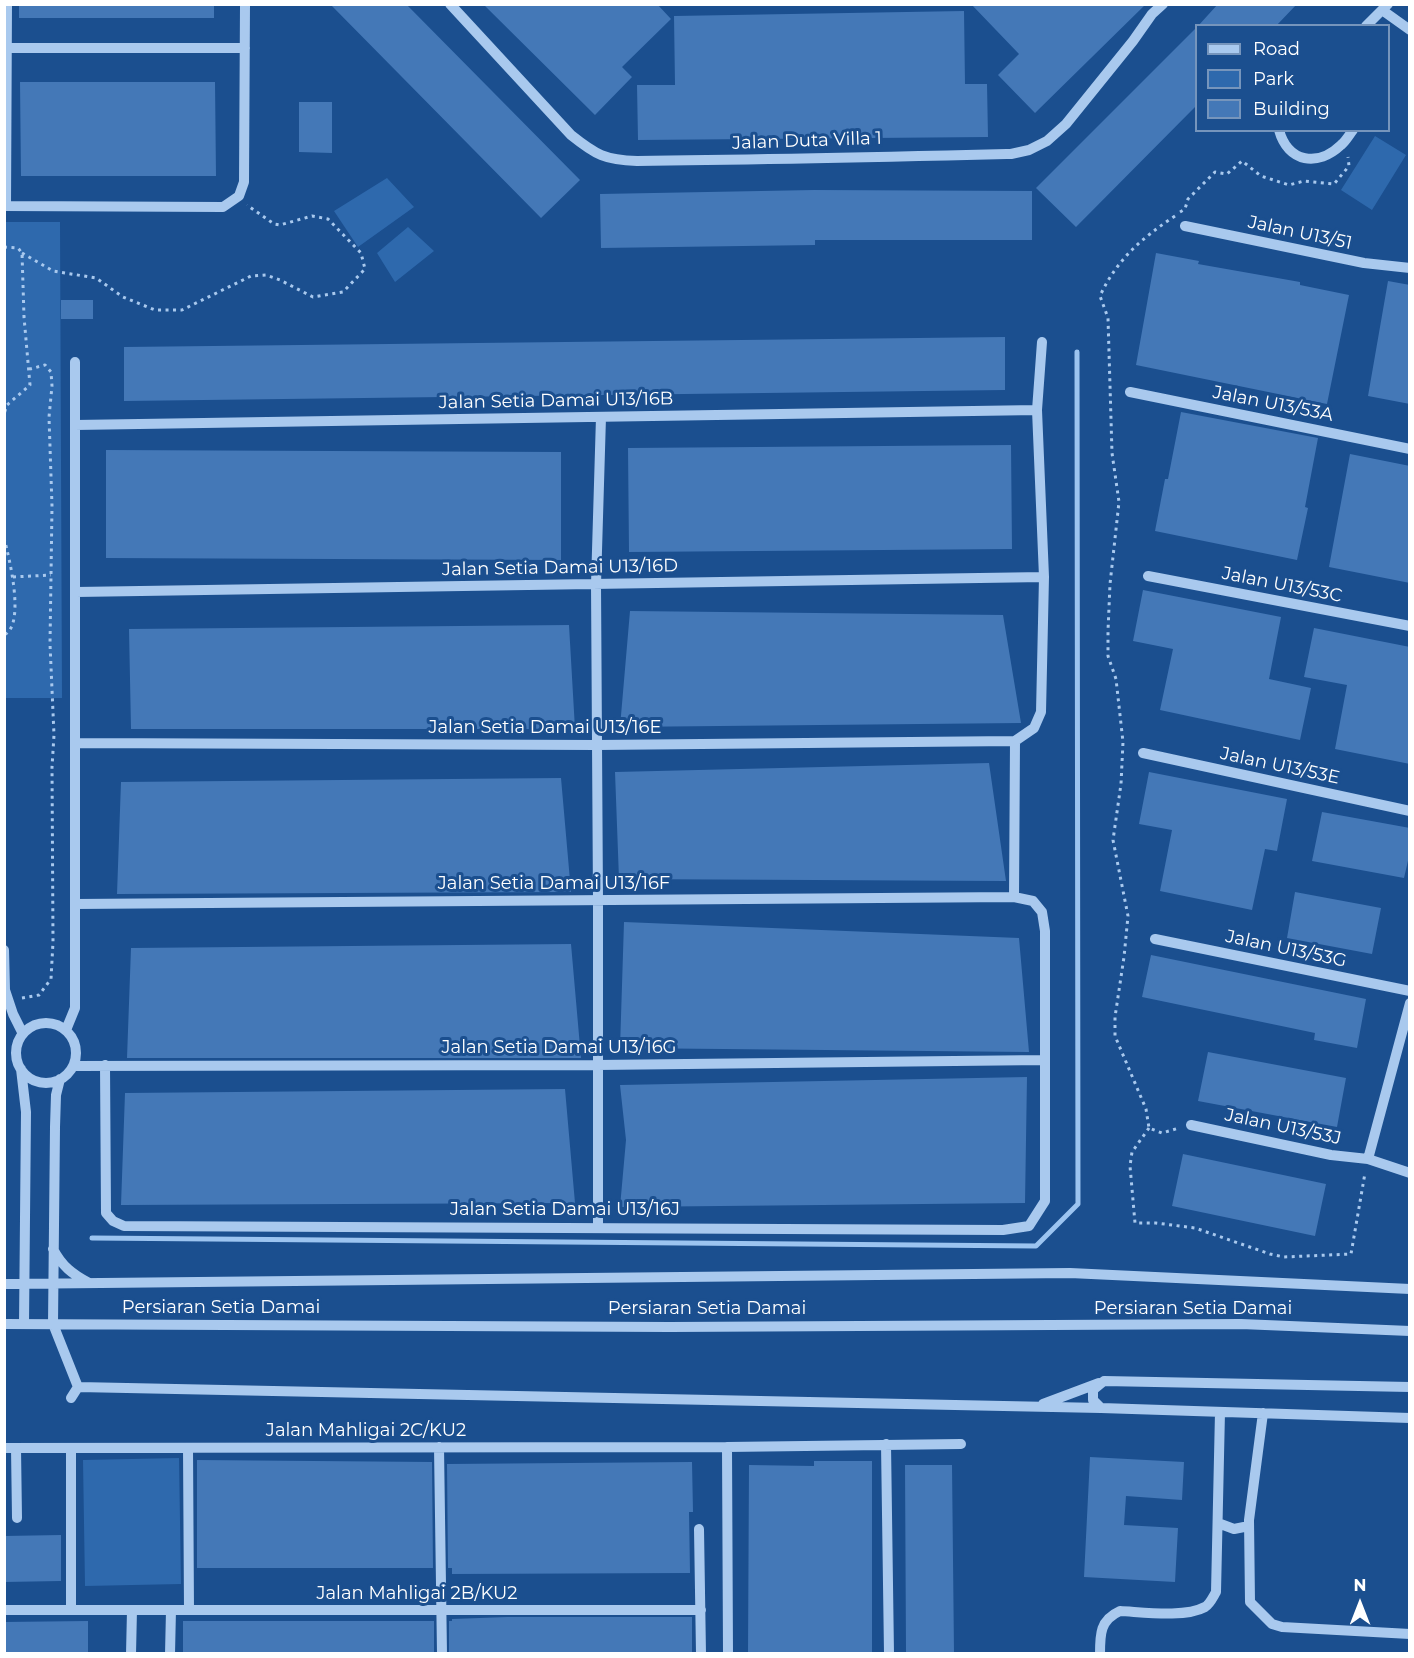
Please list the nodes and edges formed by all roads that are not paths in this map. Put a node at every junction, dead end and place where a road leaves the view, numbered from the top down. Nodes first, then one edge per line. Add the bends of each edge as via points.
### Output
1 (6, 4) edge
2 (245, 4) edge
3 (450, 4) edge
4 (1162, 4) edge
5 (1385, 7) edge
6 (1368, 24) edge
7 (1410, 30) edge
8 (5, 48) edge
9 (245, 48) junction
10 (1280, 132) edge
11 (1351, 132) edge
12 (5, 206) edge
13 (1185, 225) dead end
14 (1410, 268) edge
15 (1042, 342) dead end
16 (75, 362) dead end
17 (1130, 392) dead end
18 (1037, 410) junction
19 (601, 417) junction
20 (75, 425) junction
21 (1410, 449) edge
22 (1148, 576) dead end
23 (1044, 578) junction
24 (596, 584) junction
25 (75, 592) junction
26 (1410, 626) edge
27 (1016, 741) junction
28 (75, 743) junction
29 (597, 745) junction
30 (1143, 753) dead end
31 (1410, 811) edge
32 (1014, 897) junction
33 (598, 900) junction
34 (75, 904) junction
35 (1155, 939) dead end
36 (4, 950) edge
37 (1410, 991) edge
38 (1410, 1003) edge
39 (66, 1030) junction
40 (23, 1034) junction
41 (16, 1051) junction
42 (4, 1052) edge
43 (1044, 1060) junction
44 (105, 1065) junction
45 (597, 1065) junction
46 (73, 1066) junction
47 (21, 1069) junction
48 (60, 1079) junction
49 (1191, 1125) dead end
50 (1368, 1159) junction
51 (1410, 1173) edge
52 (598, 1227) junction
53 (53, 1249) junction
54 (4, 1284) edge
55 (23, 1284) junction
56 (52, 1284) junction
57 (92, 1284) junction
58 (1410, 1289) edge
59 (4, 1324) edge
60 (24, 1324) junction
61 (53, 1324) junction
62 (1410, 1331) edge
63 (1104, 1381) junction
64 (78, 1387) junction
65 (1410, 1387) edge
66 (72, 1398) dead end
67 (1037, 1406) junction
68 (1101, 1408) junction
69 (1220, 1412) junction
70 (1263, 1413) junction
71 (1410, 1418) edge
72 (886, 1444) junction
73 (961, 1444) dead end
74 (439, 1447) junction
75 (727, 1447) junction
76 (10, 1448) edge
77 (188, 1448) junction
78 (71, 1449) junction
79 (17, 1518) dead end
80 (1218, 1523) junction
81 (1249, 1526) junction
82 (699, 1529) dead end
83 (4, 1610) edge
84 (72, 1610) junction
85 (132, 1610) junction
86 (171, 1610) junction
87 (189, 1610) junction
88 (442, 1610) junction
89 (701, 1610) junction
90 (1410, 1634) edge
91 (131, 1653) edge
92 (170, 1653) edge
93 (442, 1653) edge
94 (701, 1653) edge
95 (728, 1653) edge
96 (889, 1653) edge
97 (1100, 1653) edge

1 - 8 street
2 - 9 street
3 - 4 street, Jalan Duta Villa 1 via 572,135 593,152 614,160 637,161 1011,154 1029,150 1066,124
5 - 6 street
5 - 7 street
8 - 9 street
8 - 12 street
9 - 12 street via 244,182 239,196 223,207
10 - 11 street via 1290,152 1313,159 1340,146
13 - 14 street, Jalan U13/51 via 1364,263
15 - 18 street
16 - 20 street
17 - 21 street, Jalan U13/53A
18 - 19 street, Jalan Setia Damai U13/16B
18 - 23 street
19 - 20 street, Jalan Setia Damai U13/16B
19 - 24 street
20 - 25 street
22 - 26 street, Jalan U13/53C
23 - 24 street, Jalan Setia Damai U13/16D
23 - 27 street via 1041,712 1034,728
24 - 25 street, Jalan Setia Damai U13/16D
24 - 29 street
25 - 28 street
27 - 29 street, Jalan Setia Damai U13/16E
27 - 32 street
28 - 29 street, Jalan Setia Damai U13/16E
28 - 34 street
29 - 33 street
30 - 31 street, Jalan U13/53E
32 - 33 street, Jalan Setia Damai U13/16F
32 - 43 street, Jalan Setia Damai U13/16F via 1033,901 1042,912
33 - 34 street, Jalan Setia Damai U13/16F
33 - 45 street
34 - 39 street via 75,1008
35 - 37 street, Jalan U13/53G
36 - 40 street via 5,990
38 - 50 street
39 - 40 street via 58,1025 39,1024
39 - 46 street via 75,1047
40 - 41 street
41 - 42 street
41 - 47 street
43 - 45 street, Jalan Setia Damai U13/16G
43 - 52 street, Jalan Setia Damai U13/16J via 1045,1201 1029,1226 1003,1230
44 - 45 street, Jalan Setia Damai U13/16G
44 - 46 street, Jalan Setia Damai U13/16G
44 - 52 street, Jalan Setia Damai U13/16J via 106,1213 124,1226
45 - 52 street
46 - 48 street
47 - 48 street via 34,1080
47 - 55 street via 26,1112
48 - 53 street
49 - 50 street, Jalan U13/53J via 1331,1155
50 - 51 street, Jalan U13/53J
53 - 56 street
53 - 57 street via 61,1264
54 - 55 street
55 - 56 street
55 - 60 street
56 - 57 street, Persiaran Setia Damai
56 - 61 street
57 - 58 street, Persiaran Setia Damai via 1070,1273
59 - 60 street, Persiaran Setia Damai
60 - 61 street, Persiaran Setia Damai
61 - 62 street, Persiaran Setia Damai via 670,1327 1241,1324
61 - 64 street
63 - 65 street
63 - 67 street
63 - 68 street via 1093,1395
64 - 66 street
64 - 67 street
67 - 68 street
68 - 69 street
69 - 70 street
69 - 80 street
70 - 71 street
70 - 81 street
72 - 73 street, Jalan Mahligai 2C/KU2
72 - 75 street, Jalan Mahligai 2C/KU2
72 - 96 street
74 - 75 street, Jalan Mahligai 2C/KU2
74 - 77 street, Jalan Mahligai 2C/KU2
74 - 88 street
75 - 95 street
76 - 78 street, Jalan Mahligai 2C/KU2
76 - 79 street
77 - 78 street, Jalan Mahligai 2C/KU2
77 - 87 street
78 - 84 street
80 - 81 street via 1234,1528
80 - 97 street via 1216,1592 1207,1606 1183,1612 1119,1611 1100,1629
81 - 90 street via 1250,1602 1272,1624
82 - 89 street
83 - 84 street, Jalan Mahligai 2B/KU2
84 - 85 street, Jalan Mahligai 2B/KU2
85 - 86 street, Jalan Mahligai 2B/KU2
85 - 91 street
86 - 87 street, Jalan Mahligai 2B/KU2
86 - 92 street
87 - 88 street, Jalan Mahligai 2B/KU2
88 - 89 street, Jalan Mahligai 2B/KU2
88 - 93 street
89 - 94 street

